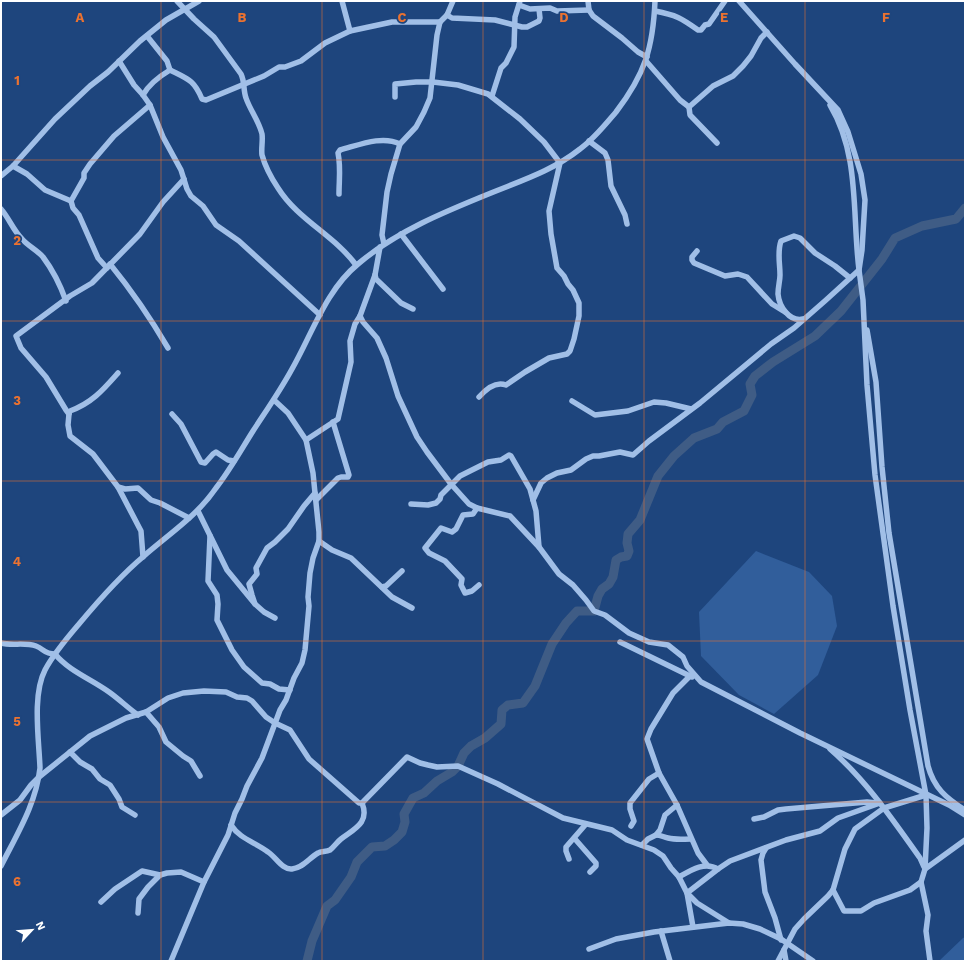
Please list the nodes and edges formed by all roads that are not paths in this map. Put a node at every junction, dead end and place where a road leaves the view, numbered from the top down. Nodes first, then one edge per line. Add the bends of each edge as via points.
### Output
1 (177, 1) edge
2 (199, 1) edge
3 (342, 1) edge
4 (453, 1) edge
5 (588, 1) edge
6 (655, 1) edge
7 (725, 1) edge
8 (739, 1) edge
9 (520, 3) edge
10 (186, 9) junction
11 (539, 9) junction
12 (589, 10) junction
13 (655, 11) junction
14 (447, 15) junction
15 (440, 22) junction
16 (515, 25) junction
17 (350, 31) junction
18 (767, 32) junction
19 (147, 36) junction
20 (646, 59) junction
21 (119, 61) junction
22 (170, 70) junction
23 (433, 82) junction
24 (244, 84) junction
25 (143, 95) junction
26 (824, 95) junction
27 (395, 96) dead end
28 (492, 96) junction
29 (150, 105) junction
30 (689, 107) junction
31 (590, 141) junction
32 (717, 143) dead end
33 (400, 144) junction
34 (560, 163) junction
35 (13, 166) junction
36 (1, 176) edge
37 (184, 179) junction
38 (339, 194) dead end
39 (71, 201) junction
40 (1, 209) edge
41 (627, 224) dead end
42 (400, 234) junction
43 (382, 245) junction
44 (697, 251) dead end
45 (356, 265) junction
46 (109, 266) junction
47 (859, 270) junction
48 (375, 275) junction
49 (850, 278) junction
50 (442, 290) dead end
51 (863, 300) junction
52 (66, 301) junction
53 (413, 309) dead end
54 (787, 314) junction
55 (320, 315) junction
56 (360, 316) junction
57 (803, 319) junction
58 (168, 348) dead end
59 (118, 373) dead end
60 (479, 396) dead end
61 (274, 400) junction
62 (572, 401) dead end
63 (691, 409) junction
64 (69, 414) junction
65 (172, 414) dead end
66 (333, 422) junction
67 (306, 440) junction
68 (234, 461) junction
69 (451, 484) junction
70 (118, 487) junction
71 (315, 493) junction
72 (316, 500) junction
73 (533, 500) junction
74 (411, 504) dead end
75 (477, 508) junction
76 (198, 511) junction
77 (190, 518) junction
78 (210, 536) junction
79 (319, 541) junction
80 (539, 547) junction
81 (143, 557) junction
82 (402, 571) dead end
83 (479, 585) dead end
84 (382, 587) junction
85 (255, 604) junction
86 (412, 608) dead end
87 (275, 618) dead end
88 (620, 642) dead end
89 (1, 643) edge
90 (55, 654) junction
91 (690, 676) junction
92 (701, 682) junction
93 (290, 690) junction
94 (146, 712) junction
95 (138, 715) junction
96 (275, 723) junction
97 (824, 745) junction
98 (70, 752) junction
99 (659, 773) junction
100 (200, 776) dead end
101 (39, 777) junction
102 (926, 795) junction
103 (362, 803) junction
104 (880, 803) junction
105 (677, 805) junction
106 (884, 808) junction
107 (965, 810) edge
108 (1, 815) edge
109 (135, 815) dead end
110 (965, 815) edge
111 (754, 819) dead end
112 (586, 824) junction
113 (231, 825) junction
114 (631, 826) dead end
115 (656, 835) junction
116 (575, 839) junction
117 (691, 839) junction
118 (965, 840) edge
119 (642, 845) junction
120 (766, 848) junction
121 (569, 859) dead end
122 (707, 865) junction
123 (1, 866) edge
124 (718, 869) junction
125 (925, 869) junction
126 (590, 872) dead end
127 (160, 875) junction
128 (679, 877) junction
129 (204, 882) junction
130 (921, 882) junction
131 (833, 890) junction
132 (687, 893) junction
133 (101, 902) dead end
134 (138, 913) dead end
135 (729, 923) junction
136 (693, 927) junction
137 (661, 931) junction
138 (781, 939) junction
139 (787, 943) junction
140 (589, 949) dead end
141 (784, 950) junction
142 (171, 961) edge
143 (670, 961) edge
144 (778, 961) edge
145 (786, 961) edge
146 (813, 961) edge
147 (930, 961) edge

1 - 10 street
2 - 10 street
3 - 17 street
4 - 14 street
5 - 12 street
6 - 13 street
7 - 13 street via 710,24 701,30 673,15
8 - 18 street
9 - 11 street
9 - 16 street
10 - 19 street via 166,20
10 - 24 street via 214,37 241,74
11 - 12 street
11 - 16 street via 539,21 527,27
12 - 20 street
13 - 20 street via 652,40
14 - 15 street
14 - 16 street via 452,18 495,20
15 - 17 street via 392,22
15 - 23 street
16 - 28 street via 514,47 501,68
17 - 24 street via 325,43 302,61 278,67
18 - 26 street
18 - 30 street via 743,66 728,79 713,86
19 - 21 street
19 - 22 street via 167,61
20 - 30 street via 680,100
20 - 31 street via 633,89
21 - 25 street
21 - 35 street via 55,119
22 - 24 street via 192,82 202,99 206,100
22 - 25 street via 147,87
23 - 27 street via 397,84
23 - 28 street via 458,85
23 - 33 street via 424,112 416,127
24 - 45 street via 246,97 262,135 262,155 278,187 290,205 335,242
25 - 29 street
26 - 47 street via 834,112 849,153 854,184
26 - 47 street via 843,118 861,174 865,200
28 - 34 street via 544,142
29 - 37 street
29 - 39 street via 114,136 90,164
30 - 32 street via 690,115
31 - 34 street
31 - 41 street via 605,153 611,186
33 - 38 street via 393,140 383,140 340,150
33 - 43 street via 387,192
34 - 42 street
34 - 60 street via 549,211 557,268 579,303 579,316 570,351 548,358 506,385 495,385
35 - 36 street
35 - 39 street via 45,190
37 - 46 street via 162,202 140,234
37 - 55 street via 191,196 203,206 216,225 239,241
39 - 46 street via 98,258
40 - 52 street via 21,239 43,258
42 - 43 street
42 - 50 street
43 - 45 street
43 - 48 street via 378,253
44 - 54 street via 692,257 694,263 725,276 738,274 746,277 772,304
45 - 55 street via 334,292
46 - 52 street via 92,283
46 - 58 street via 133,294
47 - 49 street
47 - 51 street
48 - 53 street via 401,303
48 - 56 street
49 - 54 street via 815,253 800,238 794,236 782,241 779,248 778,292
49 - 57 street
51 - 102 street via 876,475 893,606
51 - 107 street via 876,382 889,533 928,766 936,785
52 - 64 street via 16,336 21,348 46,377
54 - 57 street via 793,319
55 - 61 street
56 - 66 street via 350,341 351,362 341,408 338,419
56 - 69 street via 377,338 398,396 417,437
57 - 63 street
59 - 64 street via 93,400 70,411
61 - 67 street via 288,413
61 - 68 street
62 - 63 street via 595,415 628,411 654,402
63 - 73 street via 633,455 620,452 593,456 586,458 571,470 547,478 541,483
64 - 70 street via 70,436 93,454
65 - 68 street via 181,424 201,462 205,463 216,452
66 - 67 street
66 - 72 street via 349,475 338,478
67 - 71 street
68 - 76 street
69 - 73 street via 460,476 509,455 527,482
69 - 74 street via 436,503
69 - 75 street via 463,499
70 - 77 street via 138,488 151,500
70 - 81 street via 141,531
71 - 72 street
71 - 85 street via 288,529 267,548 256,568 256,574 249,584
72 - 79 street
73 - 80 street
75 - 80 street via 510,516
75 - 83 street via 473,514 463,515 452,532 441,528 425,548 445,562 462,579 465,593
76 - 77 street
76 - 78 street
77 - 81 street
78 - 85 street via 227,570
78 - 93 street via 208,581 217,596 217,620 232,650 247,670 262,683
79 - 84 street via 351,558
79 - 93 street via 310,573 307,637 302,663
80 - 92 street via 559,574 573,585 594,611 606,614 629,632 649,642 668,645 683,657 687,666
81 - 90 street via 96,604
82 - 84 street
84 - 86 street via 392,597
85 - 87 street
88 - 91 street
89 - 90 street via 36,646 48,654
90 - 95 street via 61,661 108,691
90 - 101 street via 42,675 38,692
91 - 92 street
91 - 99 street via 673,693 648,737
92 - 97 street
93 - 96 street
94 - 95 street
94 - 96 street via 168,698 183,693 221,692 247,698
94 - 100 street via 159,727 166,742 191,761
95 - 98 street via 126,718 90,736
96 - 103 street via 290,730 309,759
96 - 113 street
97 - 102 street
97 - 104 street via 844,762
98 - 101 street
98 - 109 street via 110,785 122,807
99 - 105 street
99 - 114 street via 649,779 630,803 634,820
101 - 108 street via 20,800
101 - 123 street via 27,816
102 - 106 street
102 - 110 street
102 - 125 street
103 - 112 street via 407,757 437,767 458,766 563,818
103 - 113 street via 363,818 359,826 329,850 290,870 269,852 235,832
104 - 106 street
104 - 111 street via 778,810
104 - 120 street via 838,818 820,831
105 - 115 street via 665,815
105 - 117 street
106 - 125 street
106 - 131 street via 855,829 845,849
112 - 116 street
112 - 119 street via 612,830 627,840
113 - 129 street
115 - 117 street
115 - 119 street
116 - 121 street via 566,847
116 - 126 street via 596,863
117 - 122 street
118 - 125 street
119 - 128 street via 663,856
120 - 124 street via 730,861
120 - 138 street via 762,860 765,892
122 - 124 street
122 - 128 street
124 - 132 street
125 - 130 street
127 - 129 street via 181,872
127 - 133 street via 142,871
127 - 134 street via 139,899
128 - 132 street
129 - 142 street
130 - 131 street via 910,890 882,899 855,912 844,911
130 - 147 street via 928,915 926,931
131 - 139 street via 804,919
132 - 135 street via 697,903
132 - 136 street
135 - 136 street
135 - 138 street via 751,926
136 - 137 street
137 - 140 street via 616,940
137 - 143 street
138 - 139 street
138 - 141 street
139 - 141 street
139 - 146 street
141 - 144 street
141 - 145 street

